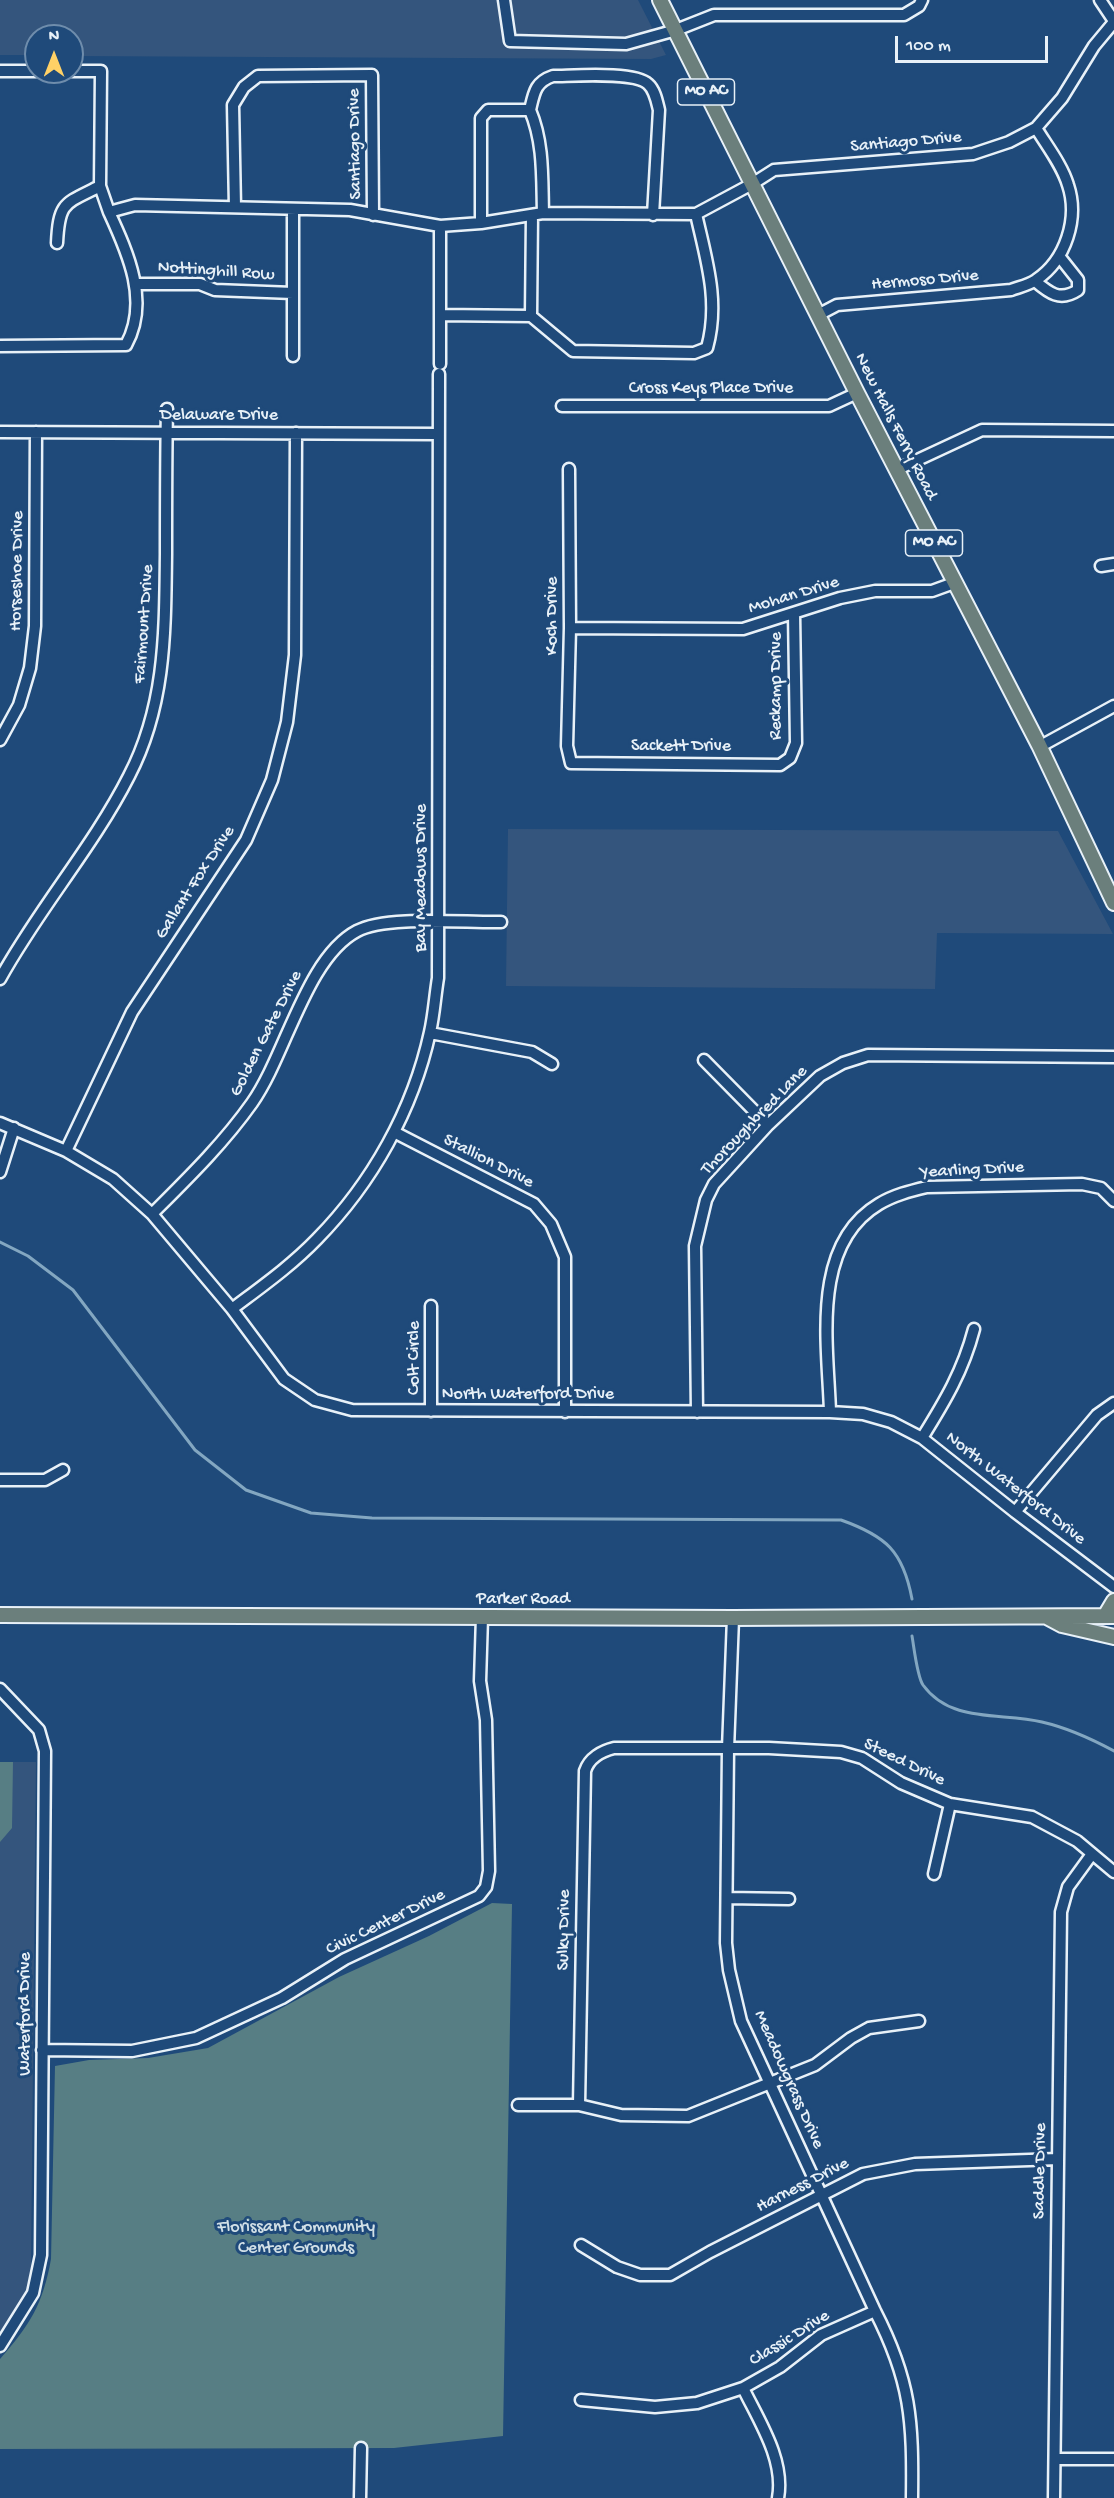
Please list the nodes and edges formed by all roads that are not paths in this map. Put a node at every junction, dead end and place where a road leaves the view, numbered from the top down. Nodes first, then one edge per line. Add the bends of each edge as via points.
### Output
1 (504, 0) edge
2 (660, 0) edge
3 (922, 0) edge
4 (1100, 0) edge
5 (1114, 22) edge
6 (676, 30) junction
7 (0, 71) edge
8 (24, 71) edge
9 (84, 71) edge
10 (530, 110) junction
11 (1036, 128) junction
12 (752, 184) junction
13 (100, 186) junction
14 (235, 207) junction
15 (293, 209) junction
16 (109, 212) junction
17 (538, 214) junction
18 (696, 214) junction
19 (373, 215) junction
20 (653, 215) junction
21 (482, 223) junction
22 (440, 226) junction
23 (57, 243) dead end
24 (1059, 256) junction
25 (1035, 281) junction
26 (136, 284) junction
27 (293, 293) junction
28 (441, 315) junction
29 (818, 315) junction
30 (531, 316) junction
31 (0, 346) edge
32 (293, 356) dead end
33 (857, 393) junction
34 (562, 406) dead end
35 (167, 409) dead end
36 (1114, 431) edge
37 (0, 432) edge
38 (36, 432) junction
39 (166, 433) junction
40 (296, 433) junction
41 (438, 434) junction
42 (569, 469) dead end
43 (896, 470) junction
44 (1114, 564) edge
45 (1101, 566) dead end
46 (954, 583) junction
47 (794, 613) junction
48 (570, 627) junction
49 (1114, 706) edge
50 (0, 740) edge
51 (1040, 747) junction
52 (790, 758) joint
53 (571, 763) joint
54 (1114, 903) edge
55 (501, 922) dead end
56 (438, 923) junction
57 (0, 979) edge
58 (430, 1033) junction
59 (1114, 1057) edge
60 (704, 1060) dead end
61 (552, 1064) dead end
62 (0, 1123) edge
63 (768, 1125) junction
64 (14, 1128) junction
65 (394, 1132) junction
66 (66, 1151) junction
67 (0, 1172) edge
68 (1113, 1199) edge
69 (152, 1214) junction
70 (431, 1306) dead end
71 (232, 1309) junction
72 (974, 1329) dead end
73 (1114, 1402) edge
74 (431, 1411) junction
75 (565, 1412) junction
76 (697, 1412) junction
77 (830, 1412) junction
78 (922, 1437) junction
79 (63, 1470) dead end
80 (0, 1480) edge
81 (1015, 1512) junction
82 (1114, 1587) edge
83 (1114, 1601) edge
84 (1045, 1616) junction
85 (1110, 1616) edge
86 (4, 1617) edge
87 (482, 1617) junction
88 (733, 1618) junction
89 (1114, 1637) edge
90 (0, 1689) edge
91 (728, 1749) junction
92 (593, 1758) joint
93 (950, 1804) junction
94 (1092, 1854) junction
95 (1114, 1872) edge
96 (934, 1874) dead end
97 (727, 1899) junction
98 (789, 1899) dead end
99 (919, 2021) dead end
100 (42, 2050) junction
101 (770, 2085) junction
102 (579, 2104) junction
103 (518, 2105) dead end
104 (1058, 2159) junction
105 (822, 2194) junction
106 (581, 2245) dead end
107 (874, 2311) junction
108 (0, 2346) edge
109 (743, 2388) junction
110 (581, 2400) dead end
111 (361, 2448) dead end
112 (1055, 2459) junction
113 (1114, 2459) edge
114 (360, 2498) edge
115 (778, 2498) edge
116 (912, 2498) edge
117 (1054, 2498) edge

1 - 6 street via 510,41 626,44
2 - 6 main road, New Halls Ferry Road / MO AC
3 - 6 street via 904,15 714,15
4 - 5 street
5 - 11 street, Santiago Drive via 1062,98
6 - 12 main road, New Halls Ferry Road / MO AC
7 - 8 street
9 - 13 street via 101,71
10 - 17 street via 542,155
10 - 20 street via 535,88 543,79 553,76 634,77 648,84 659,110
10 - 21 street via 488,110 481,118
11 - 12 street, Santiago Drive via 973,154 774,170
11 - 24 street, Hermoso Drive via 1068,182 1072,199 1072,219
12 - 18 street, Santiago Drive
12 - 29 main road, New Halls Ferry Road / MO AC
13 - 16 street
13 - 23 street via 66,203 58,218
14 - 15 street, Santiago Drive
14 - 16 street, Santiago Drive via 135,205
14 - 19 street, Santiago Drive via 233,105 244,87 258,76 372,75
15 - 19 street, Santiago Drive via 350,210
15 - 27 street, Nottinghill Row
16 - 26 street, Nottinghill Row
17 - 20 street, Santiago Drive
17 - 21 street, Santiago Drive
17 - 30 street
18 - 20 street, Santiago Drive
18 - 30 street via 713,292 707,348 694,353 573,351
19 - 22 street, Santiago Drive
21 - 22 street, Santiago Drive
22 - 28 street, Bay Meadows Drive
24 - 25 street, Hermoso Drive
24 - 25 street via 1078,279 1078,290 1068,297 1058,296
25 - 29 street, Hermoso Drive via 1011,290 837,305
26 - 27 street, Nottinghill Row via 200,284 215,290
26 - 31 street, Nottinghill Row via 132,333 126,345
27 - 32 street, Nottinghill Row
28 - 30 street
28 - 41 street, Bay Meadows Drive
29 - 33 main road, New Halls Ferry Road / MO AC
33 - 34 street, Cross Keys Place Drive via 830,406
33 - 43 main road, New Halls Ferry Road / MO AC
35 - 39 street, Fairmount Drive
36 - 43 street via 985,430
37 - 38 street, Delaware Drive
38 - 39 street, Delaware Drive
38 - 50 street, Horseshoe Drive via 35,626 30,668 19,705
39 - 40 street, Delaware Drive
39 - 57 street, Fairmount Drive via 165,622 162,671 151,723 130,774 100,828 20,943
40 - 41 street, Delaware Drive
40 - 66 street, Gallant Fox Drive via 295,655 288,722 272,780 246,840 132,1012
41 - 56 street, Bay Meadows Drive
42 - 48 street, Koch Drive
43 - 46 main road, New Halls Ferry Road / MO AC
44 - 45 street
46 - 47 street, Mohan Drive via 932,591 876,591 840,597
46 - 51 main road, New Halls Ferry Road / MO AC
47 - 48 street, Mohan Drive via 743,629
47 - 52 street, Reckamp Drive via 796,743
48 - 53 street, Koch Drive via 567,746
49 - 51 street
51 - 54 main road, New Halls Ferry Road / MO AC
52 - 53 street, Sackett Drive via 780,765
55 - 56 street, Golden Gate Drive
56 - 58 street, Bay Meadows Drive via 438,978
56 - 69 street, Golden Gate Drive via 382,922 358,931 335,947 318,969 254,1101 224,1140
58 - 61 street via 532,1052
58 - 65 street, Bay Meadows Drive
59 - 63 street, Thoroughbred Lane via 868,1055 820,1076
60 - 63 street
62 - 64 street, North Waterford Drive
63 - 76 street, Thoroughbred Lane via 714,1184 699,1220 694,1246
64 - 66 street, North Waterford Drive
64 - 67 street
65 - 71 street, Bay Meadows Drive via 372,1171 316,1240
65 - 75 street, Stallion Drive via 534,1204 551,1224 565,1257
66 - 69 street, North Waterford Drive via 113,1179
68 - 77 street, Yearling Drive via 1101,1188 1082,1184 927,1187 878,1204 846,1237 830,1274
69 - 71 street, North Waterford Drive
70 - 74 street, Colt Circle
71 - 74 street, North Waterford Drive via 284,1379 315,1400 352,1410
72 - 78 street via 967,1357 951,1392
73 - 81 street via 1097,1415
74 - 75 street, North Waterford Drive
75 - 76 street, North Waterford Drive
76 - 77 street, North Waterford Drive
77 - 78 street, North Waterford Drive via 863,1414
78 - 81 street, North Waterford Drive
79 - 80 street via 45,1480
81 - 82 street, North Waterford Drive
83 - 85 main road
84 - 85 main road, Parker Road
84 - 88 main road, Parker Road
84 - 89 main road, Parker Road via 1062,1625
86 - 87 main road, Parker Road
87 - 88 main road, Parker Road
87 - 100 street, Civic Center Drive via 480,1681 486,1720 489,1871 486,1887 479,1896 341,1961 282,1998 196,2038 132,2051
88 - 91 street, Meadowgrass Drive
90 - 100 street, Waterford Drive via 39,1730 44,1745
91 - 92 street, Steed Drive via 614,1748
91 - 93 street, Steed Drive via 841,1752 862,1758 901,1783
91 - 97 street, Meadowgrass Drive
92 - 102 street, Sulky Drive via 585,1771
93 - 94 street, Steed Drive via 1032,1817 1068,1835
93 - 96 street
94 - 95 street, Steed Drive
94 - 104 street, Saddle Drive via 1068,1887 1061,1912
97 - 98 street
97 - 101 street, Meadowgrass Drive via 729,1970 741,2021
99 - 101 street via 869,2028 814,2065
100 - 108 street, Waterford Drive via 39,2269 25,2309
101 - 102 street via 688,2116 621,2115
101 - 105 street, Meadowgrass Drive
102 - 103 street
104 - 105 street, Harness Drive via 915,2164 863,2174
104 - 112 street, Saddle Drive
105 - 106 street, Harness Drive via 670,2276 639,2275 617,2267
105 - 107 street, Meadowgrass Drive
107 - 109 street, Classic Drive via 821,2335 780,2367
107 - 116 street, Meadowgrass Drive via 893,2346 910,2409
109 - 110 street, Classic Drive via 697,2403 655,2407
109 - 115 street via 774,2455
111 - 114 street
112 - 113 street
112 - 117 street, Saddle Drive

